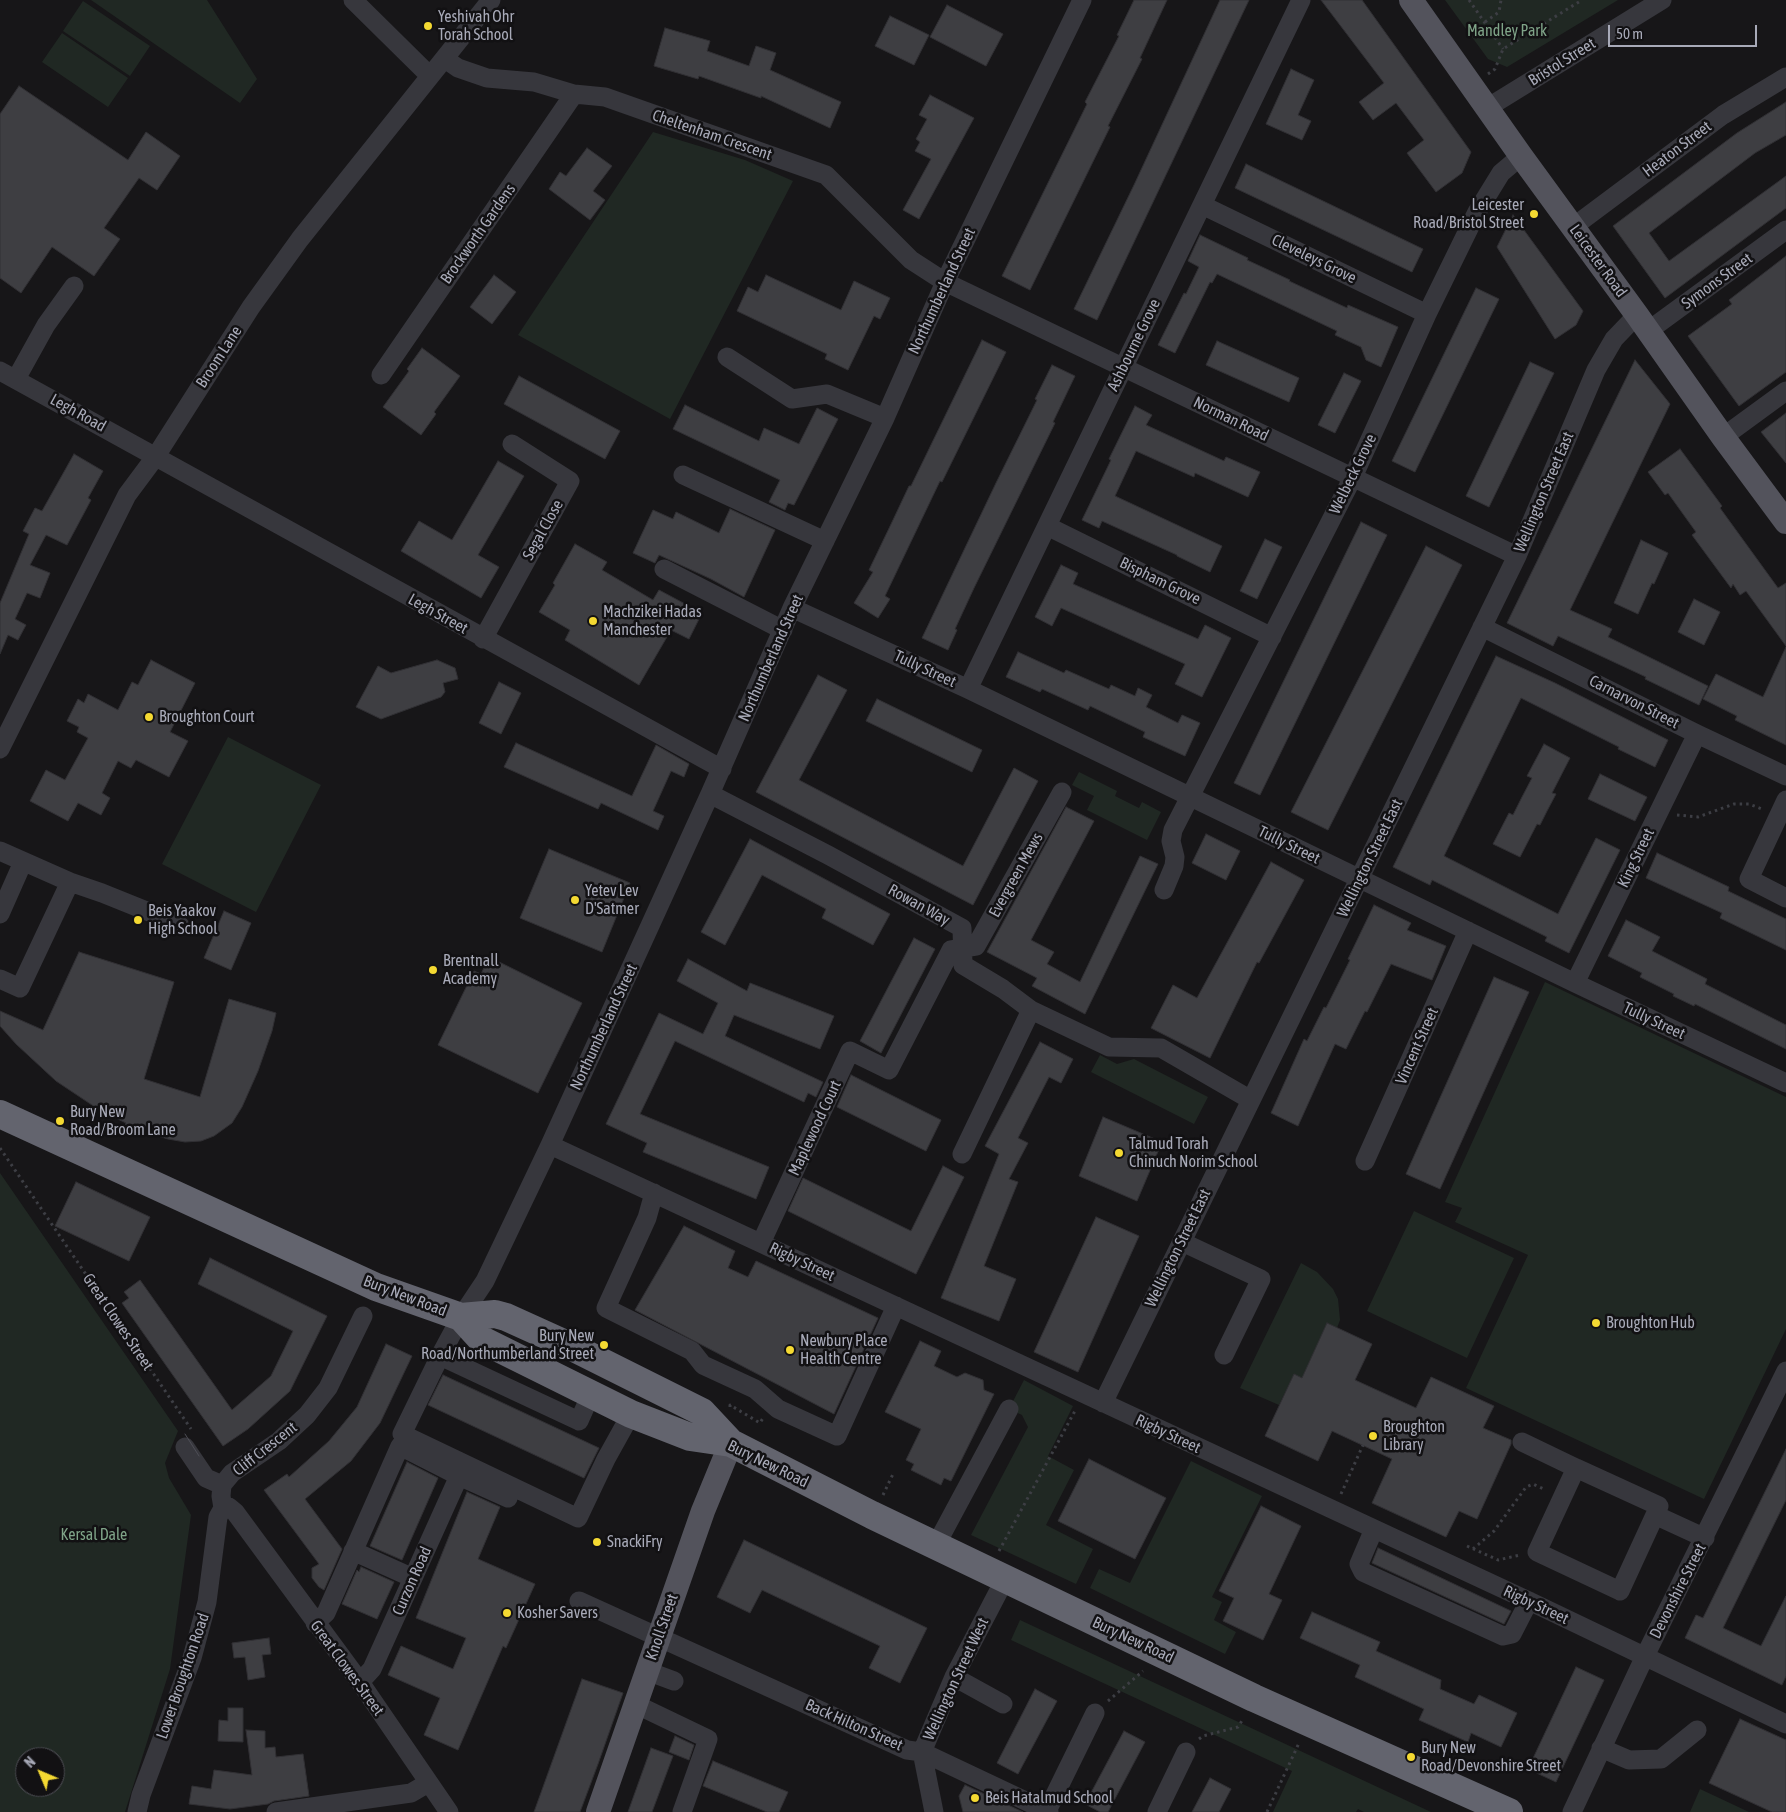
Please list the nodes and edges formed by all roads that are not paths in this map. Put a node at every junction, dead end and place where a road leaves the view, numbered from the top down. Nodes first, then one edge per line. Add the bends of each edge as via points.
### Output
1 (353, 0) edge
2 (491, 0) edge
3 (1082, 0) edge
4 (1301, 0) edge
5 (1411, 0) edge
6 (1662, 0) edge
7 (445, 59) junction
8 (430, 76) junction
9 (1786, 77) edge
10 (574, 94) junction
11 (1487, 108) junction
12 (1520, 156) junction
13 (1202, 205) junction
14 (1573, 227) junction
15 (1786, 230) edge
16 (944, 282) junction
17 (74, 286) dead end
18 (1427, 314) junction
19 (1643, 323) junction
20 (727, 357) dead end
21 (1123, 367) junction
22 (8, 375) edge
23 (381, 375) dead end
24 (1786, 391) edge
25 (885, 418) junction
26 (1723, 437) junction
27 (512, 444) dead end
28 (156, 456) junction
29 (684, 475) dead end
30 (1352, 477) junction
31 (1786, 522) edge
32 (1047, 526) junction
33 (825, 541) junction
34 (1517, 556) junction
35 (664, 569) dead end
36 (792, 608) junction
37 (1482, 627) junction
38 (783, 630) junction
39 (1272, 637) junction
40 (483, 639) junction
41 (968, 690) junction
42 (1697, 734) junction
43 (0, 749) edge
44 (722, 769) junction
45 (1786, 776) edge
46 (1062, 792) dead end
47 (710, 794) junction
48 (1191, 798) junction
49 (1782, 808) edge
50 (0, 851) edge
51 (23, 862) junction
52 (1359, 879) junction
53 (70, 882) junction
54 (1164, 890) dead end
55 (1786, 898) edge
56 (0, 914) edge
57 (179, 924) dead end
58 (1468, 931) junction
59 (963, 948) junction
60 (0, 979) edge
61 (1575, 983) junction
62 (1031, 1010) junction
63 (1786, 1083) edge
64 (1251, 1100) junction
65 (0, 1114) edge
66 (550, 1145) junction
67 (962, 1154) dead end
68 (1365, 1161) dead end
69 (654, 1193) junction
70 (1182, 1242) junction
71 (762, 1243) junction
72 (896, 1306) junction
73 (363, 1316) dead end
74 (461, 1317) junction
75 (1224, 1355) dead end
76 (440, 1356) junction
77 (1786, 1371) edge
78 (591, 1394) junction
79 (1103, 1403) junction
80 (1009, 1409) dead end
81 (631, 1414) junction
82 (1522, 1442) dead end
83 (731, 1443) junction
84 (185, 1448) road end
85 (1576, 1468) junction
86 (459, 1476) junction
87 (222, 1485) junction
88 (514, 1501) dead end
89 (222, 1508) junction
90 (1655, 1515) junction
91 (1374, 1529) junction
92 (1705, 1538) junction
93 (936, 1546) junction
94 (353, 1551) junction
95 (997, 1575) junction
96 (413, 1578) junction
97 (1529, 1601) junction
98 (578, 1602) dead end
99 (315, 1623) junction
100 (658, 1637) junction
101 (1645, 1656) junction
102 (647, 1671) junction
103 (954, 1677) junction
104 (360, 1682) junction
105 (674, 1682) dead end
106 (635, 1704) junction
107 (1002, 1704) dead end
108 (1094, 1713) road end
109 (1786, 1724) edge
110 (1697, 1730) dead end
111 (1601, 1748) junction
112 (922, 1752) junction
113 (1186, 1752) road end
114 (428, 1783) junction
115 (325, 1809) edge
116 (1048, 1811) edge
117 (137, 1812) edge
118 (276, 1812) edge
119 (449, 1812) edge
120 (598, 1812) edge
121 (682, 1812) edge
122 (934, 1812) edge
123 (1157, 1812) edge
124 (1509, 1812) edge
125 (1572, 1812) edge

1 - 8 street
2 - 7 street, Broom Lane
3 - 16 street, Northumberland Street
4 - 13 street, Ashbourne Grove
5 - 11 main road, Leicester Road
6 - 11 street, Bristol Street
7 - 8 street, Broom Lane
7 - 10 street, Cheltenham Crescent via 458,68 487,78 534,82
8 - 28 street, Broom Lane via 300,239
9 - 14 street, Heaton Street via 1723,115
10 - 16 street, Cheltenham Crescent via 605,97 826,175 911,260
10 - 23 street, Brockworth Gardens
11 - 12 main road, Leicester Road
12 - 14 main road, Leicester Road
12 - 18 street, Welbeck Grove via 1501,173 1477,212
13 - 18 street, Cleveleys Grove
13 - 21 street, Ashbourne Grove
14 - 19 main road, Leicester Road
15 - 19 street, Symons Street
16 - 21 street, Norman Road
16 - 25 street, Northumberland Street
17 - 22 street
18 - 30 street, Welbeck Grove
19 - 26 main road, Leicester Road
19 - 34 street, Wellington Street East via 1614,339 1596,370
20 - 25 street via 792,399 827,394
21 - 30 street, Norman Road
21 - 32 street, Ashbourne Grove
22 - 28 street, Legh Road
24 - 26 street
25 - 33 street, Northumberland Street
26 - 31 main road, Leicester Road
27 - 40 street, Segal Close via 570,481
28 - 40 street, Legh Street
28 - 43 street, Broom Lane via 127,495
29 - 33 street
30 - 34 street, Norman Road
30 - 39 street, Welbeck Grove
32 - 39 street, Bispham Grove
32 - 41 street, Ashbourne Grove
33 - 36 street, Northumberland Street
34 - 37 street, Wellington Street East
35 - 38 street
36 - 38 street, Northumberland Street
36 - 41 street, Tully Street
37 - 42 street, Carnarvon Street
37 - 52 street, Wellington Street East
38 - 44 street, Northumberland Street
39 - 48 street, Welbeck Grove
40 - 44 street, Legh Street
41 - 48 street, Tully Street
42 - 45 street, Carnarvon Street
42 - 61 street, King Street
44 - 47 street, Northumberland Street
46 - 59 street, Evergreen Mews via 976,946
47 - 59 street, Rowan Way via 962,928
47 - 66 street, Northumberland Street
48 - 52 street, Tully Street
48 - 54 street, Welbeck Grove via 1173,830 1174,866
49 - 55 street via 1749,879
50 - 51 street
51 - 53 street
51 - 56 street
52 - 58 street, Tully Street
52 - 64 street, Wellington Street East
53 - 57 street
53 - 60 street via 20,988
58 - 61 street, Tully Street
58 - 68 street, Vincent Street
59 - 62 street, Rowan Way via 963,965
59 - 71 street, Maplewood Court via 951,950 889,1070 850,1051
61 - 63 street, Tully Street
62 - 64 street via 1109,1047 1161,1048
62 - 67 street
64 - 70 street, Wellington Street East
65 - 74 highway, Bury New Road via 376,1287
66 - 69 street, Rigby Street
66 - 74 street, Northumberland Street via 485,1281
69 - 71 street, Rigby Street
69 - 72 street via 647,1218 606,1308 692,1351 703,1365 755,1389 778,1408 837,1436
70 - 75 street via 1261,1279
70 - 79 street, Wellington Street East
71 - 72 street, Rigby Street
72 - 79 street, Rigby Street
73 - 87 street, Cliff Crescent via 328,1388 307,1415 279,1441 232,1473
74 - 76 street, Northumberland Street
74 - 78 highway, Bury New Road via 482,1340
74 - 83 highway via 495,1314 570,1346 702,1412
76 - 78 street via 579,1421
76 - 81 street, Northumberland Street via 402,1434 578,1518
77 - 92 street, Devonshire Street
78 - 81 highway, Bury New Road
79 - 91 street, Rigby Street
80 - 93 street
81 - 83 highway, Bury New Road via 690,1437
82 - 85 street
83 - 93 highway, Bury New Road
83 - 100 main road, Knoll Street
84 - 87 street via 206,1478
85 - 90 street via 1659,1506
85 - 90 street via 1537,1552 1620,1591
86 - 88 street
86 - 94 street via 400,1446
86 - 96 street, Curzon Road
87 - 89 street, Cliff Crescent
89 - 99 street, Great Clowes Street via 229,1506 235,1512
89 - 117 street, Lower Broughton Road via 218,1517 207,1602 192,1658
90 - 92 street
91 - 97 street, Rigby Street
91 - 97 street via 1359,1564 1363,1572 1503,1636 1512,1634
92 - 101 street, Devonshire Street
93 - 95 highway, Bury New Road
94 - 96 street
94 - 99 street via 326,1614
95 - 103 street, Wellington Street West
95 - 124 highway, Bury New Road via 1254,1698
96 - 104 street, Curzon Road via 372,1669
97 - 101 street, Rigby Street
98 - 100 street, Back Hilton Street
99 - 104 street, Great Clowes Street
100 - 102 main road, Knoll Street
100 - 112 street, Back Hilton Street via 906,1750
101 - 109 street, Rigby Street
101 - 111 street, Devonshire Street
102 - 105 street
102 - 106 main road, Knoll Street
103 - 107 street
103 - 112 street, Wellington Street West
104 - 114 street, Great Clowes Street
106 - 120 main road, Knoll Street
106 - 121 street via 708,1739
108 - 116 street
110 - 111 street via 1661,1759 1629,1760
111 - 125 street, Devonshire Street
112 - 116 street, Back Hilton Street
112 - 122 street, Wellington Street West
113 - 123 street
114 - 115 street via 411,1793
114 - 119 street, Great Clowes Street
115 - 118 street

